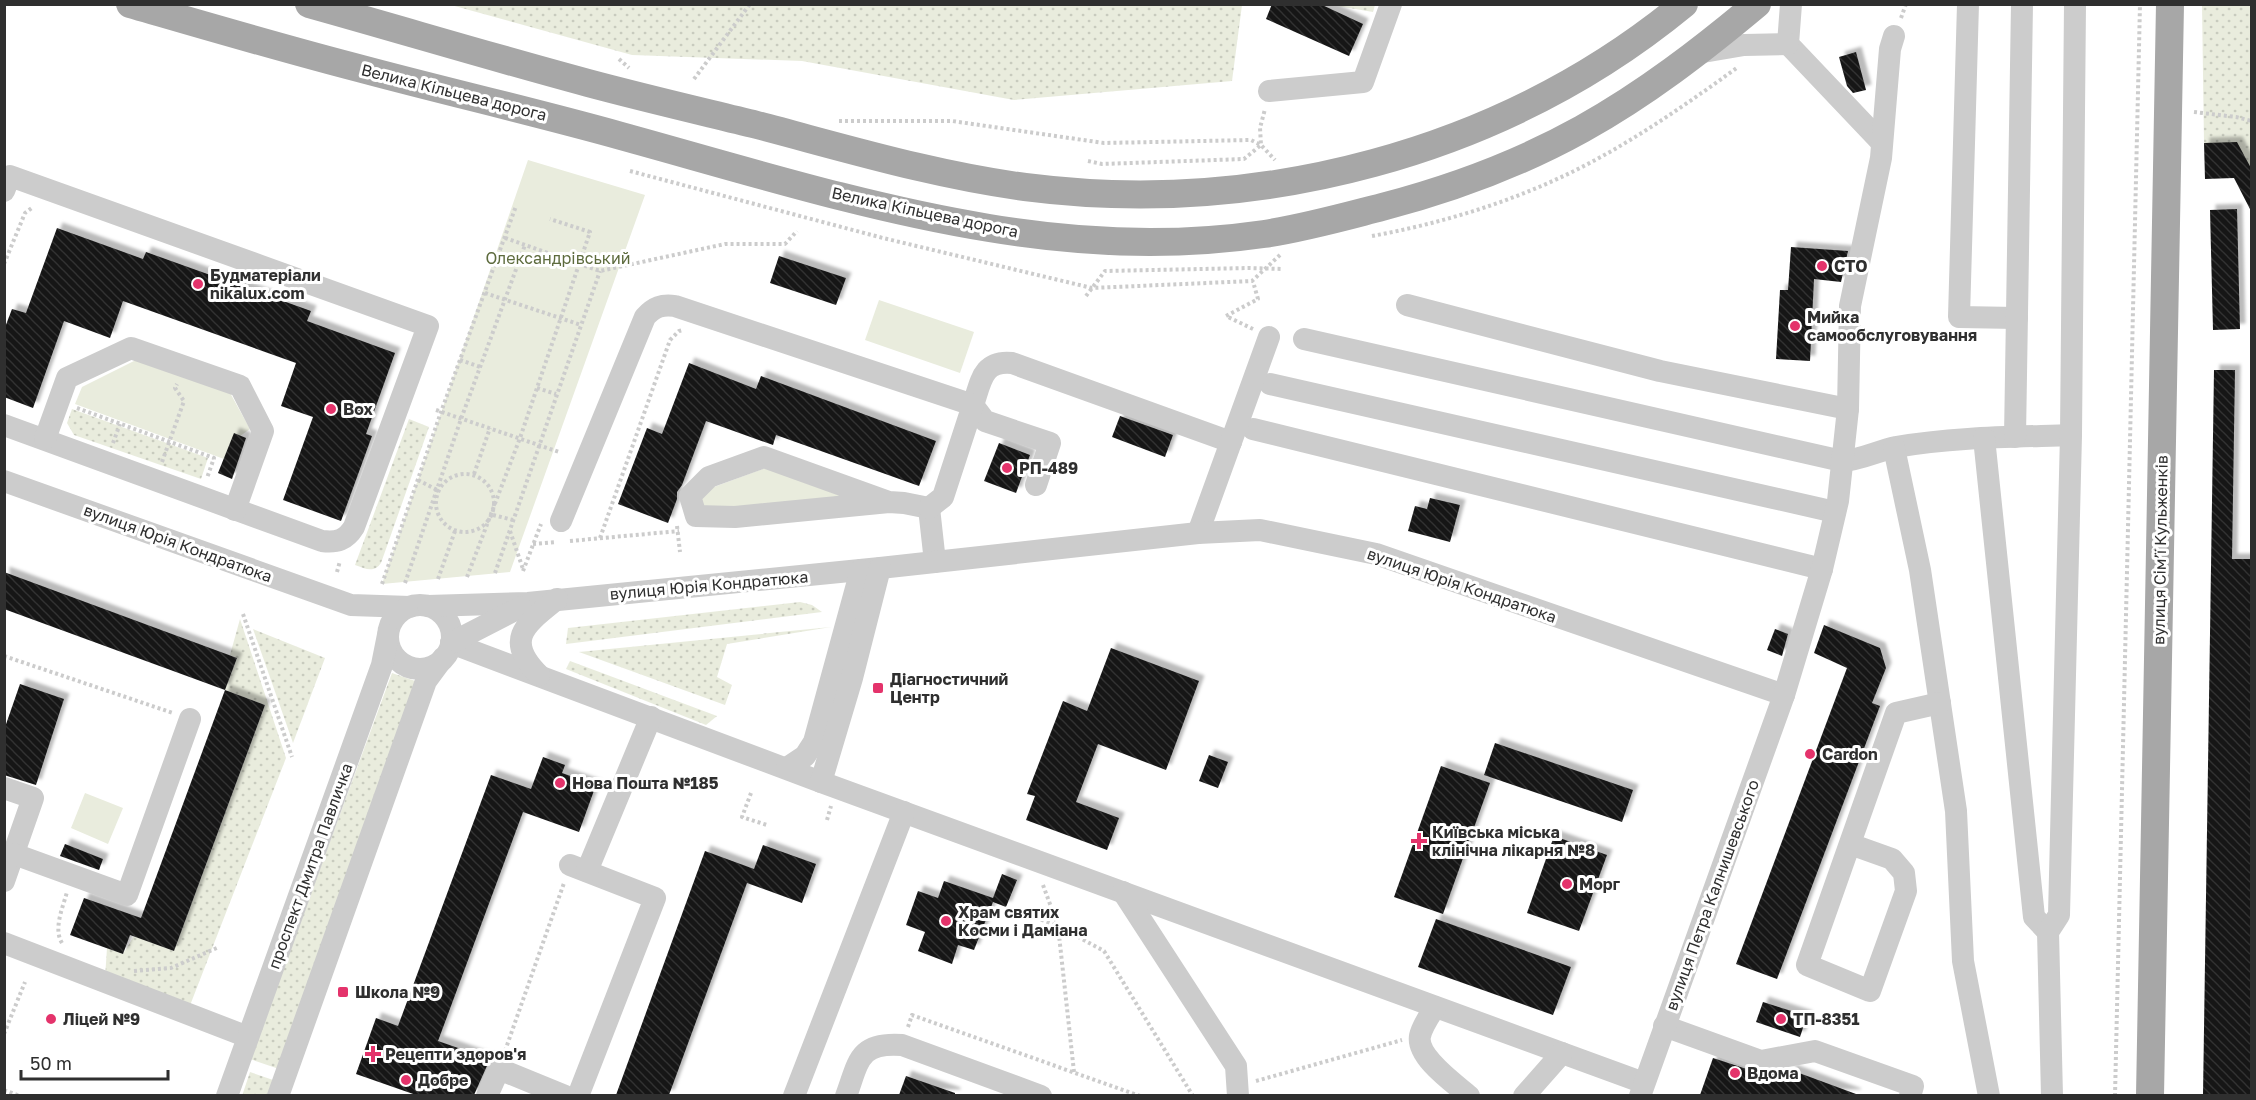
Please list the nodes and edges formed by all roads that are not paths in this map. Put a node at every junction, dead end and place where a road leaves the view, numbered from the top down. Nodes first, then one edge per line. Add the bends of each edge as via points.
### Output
1 (130, 4) edge
2 (309, 4) edge
3 (1391, 4) edge
4 (1684, 4) edge
5 (1757, 4) edge
6 (1791, 4) edge
7 (1968, 4) edge
8 (2022, 4) edge
9 (2075, 4) edge
10 (2170, 4) edge
11 (1894, 36) dead end
12 (1788, 44) junction
13 (1697, 53) junction
14 (1269, 91) road end
15 (1882, 143) junction
16 (4, 191) edge
17 (1407, 305) dead end
18 (2017, 318) junction
19 (1269, 337) road end
20 (1304, 339) dead end
21 (1270, 384) dead end
22 (973, 405) junction
23 (1848, 409) junction
24 (4, 425) edge
25 (1253, 429) dead end
26 (2071, 435) junction
27 (2015, 437) junction
28 (1984, 438) junction
29 (45, 439) junction
30 (1232, 442) junction
31 (1894, 448) junction
32 (1842, 461) junction
33 (4, 481) edge
34 (1036, 485) dead end
35 (889, 502) junction
36 (929, 508) junction
37 (235, 510) junction
38 (1835, 512) junction
39 (561, 520) dead end
40 (1198, 533) junction
41 (935, 562) junction
42 (871, 569) junction
43 (1822, 569) junction
44 (557, 599) junction
45 (528, 603) junction
46 (351, 605) junction
47 (419, 606) junction
48 (388, 635) junction
49 (447, 651) junction
50 (539, 675) junction
51 (1784, 695) junction
52 (1940, 703) junction
53 (651, 717) junction
54 (190, 719) road end
55 (787, 768) junction
56 (821, 782) junction
57 (4, 788) edge
58 (904, 812) junction
59 (1850, 844) junction
60 (14, 854) junction
61 (4, 881) edge
62 (1123, 892) junction
63 (2048, 932) junction
64 (4, 944) edge
65 (1435, 1006) junction
66 (1664, 1026) junction
67 (248, 1037) junction
68 (1562, 1053) junction
69 (1642, 1089) edge
70 (1238, 1091) edge
71 (227, 1095) edge
72 (278, 1095) edge
73 (487, 1095) edge
74 (565, 1095) edge
75 (578, 1095) edge
76 (795, 1095) edge
77 (846, 1095) edge
78 (1041, 1095) edge
79 (1469, 1095) edge
80 (1524, 1095) edge
81 (1910, 1095) edge
82 (1989, 1095) edge
83 (2052, 1095) edge
84 (2150, 1095) edge

1 - 13 main road, Велика Кільцева дорога via 360,69 906,211 1055,237 1128,241 1194,241 1262,234 1414,198 1504,168 1583,129
2 - 4 main road via 587,82 925,168 1024,187 1168,194 1249,188 1322,176 1394,159 1471,131 1520,110 1593,68
3 - 14 street via 1363,82
5 - 13 main road, Велика Кільцева дорога
6 - 12 street
7 - 18 street via 1959,317
8 - 18 street
9 - 26 street
10 - 84 main road, вулиця Сімʼї Кульженків
11 - 15 street, вулиця Петра Калнишевського
12 - 13 street via 1744,45
12 - 15 street
15 - 23 street, вулиця Петра Калнишевського via 1850,306
16 - 37 street via 10,176 428,326 347,538 333,543 322,541
17 - 23 street via 1660,370
18 - 27 street
19 - 30 street
20 - 32 street
21 - 38 street
22 - 30 street via 985,371 992,365 1012,363
22 - 34 street via 985,421 1050,443
22 - 36 street via 943,496
22 - 39 street via 664,305 652,309 645,317
23 - 32 street, вулиця Петра Калнишевського
24 - 29 street
25 - 43 street
26 - 27 street
26 - 63 street via 2059,915
27 - 28 street
28 - 31 street
28 - 63 street via 2034,917
29 - 37 street
29 - 37 street via 67,378 131,348 240,386 264,431
30 - 40 street
31 - 32 street
31 - 52 street via 1920,570
32 - 38 street, вулиця Петра Калнишевського
33 - 46 street, вулиця Юрія Кондратюка
35 - 35 street via 764,457 709,477 690,496 696,516 735,517
35 - 36 street
36 - 41 street
38 - 43 street, вулиця Петра Калнишевського
40 - 41 street, вулиця Юрія Кондратюка
40 - 51 street, вулиця Юрія Кондратюка via 1260,530 1376,554
41 - 42 street, вулиця Юрія Кондратюка
42 - 44 street, вулиця Юрія Кондратюка
42 - 55 street via 814,742 805,756
42 - 56 street via 852,678
43 - 51 street, вулиця Петра Калнишевського
44 - 45 street, вулиця Юрія Кондратюка
44 - 50 street via 530,620 522,634 520,648 526,662
45 - 47 street, вулиця Юрія Кондратюка
45 - 49 street, вулиця Юрія Кондратюка
46 - 47 street, вулиця Юрія Кондратюка
46 - 48 street, вулиця Юрія Кондратюка
47 - 48 street via 394,617
47 - 49 street via 444,616 451,634
48 - 49 street via 392,652 411,668 428,667
48 - 67 street, проспект Дмитра Павличка via 382,665
49 - 50 street
49 - 72 street via 426,681
50 - 53 street
51 - 66 street, вулиця Петра Калнишевського
52 - 59 street via 1896,713
52 - 82 street via 1956,811 1963,961
53 - 55 street
53 - 75 street via 579,868 655,898
54 - 60 street via 127,895
55 - 56 street
56 - 58 street
57 - 60 street via 33,798
58 - 62 street
58 - 76 street
59 - 59 street via 1807,965 1870,991 1906,891 1904,873 1892,859
60 - 61 street
62 - 65 street
62 - 70 street via 1236,1066
63 - 83 street
64 - 67 street
65 - 68 street
65 - 79 street via 1420,1035 1420,1047
66 - 69 street, вулиця Петра Калнишевського
66 - 81 street via 1761,1061 1815,1051 1913,1086
67 - 71 street, проспект Дмитра Павличка
68 - 69 street
68 - 80 street
73 - 74 street via 499,1069
77 - 78 street via 862,1054 872,1047 889,1044 902,1045

